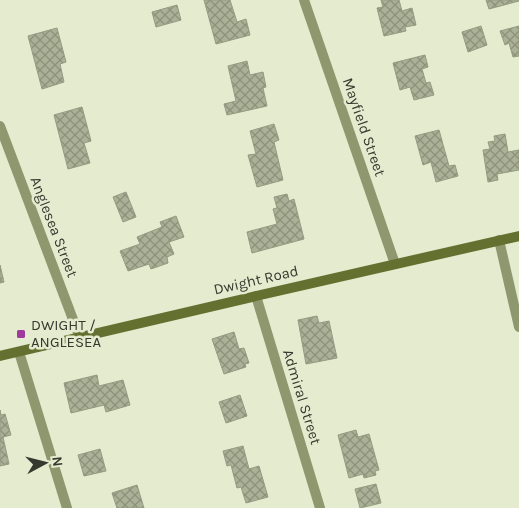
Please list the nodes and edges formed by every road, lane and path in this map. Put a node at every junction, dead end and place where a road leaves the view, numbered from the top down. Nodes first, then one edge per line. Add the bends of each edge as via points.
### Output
1 (304, 0) edge
2 (0, 126) edge
3 (519, 236) edge
4 (499, 240) junction
5 (395, 264) junction
6 (256, 296) junction
7 (519, 327) edge
8 (80, 338) junction
9 (19, 352) junction
10 (0, 356) edge
11 (67, 508) edge
12 (320, 508) edge

1 - 5 street, Mayfield Street
2 - 8 street, Anglesea Street
3 - 4 main road, Dwight Road
4 - 5 main road, Dwight Road
4 - 7 street
5 - 6 main road, Dwight Road
6 - 8 main road, Dwight Road
6 - 12 street, Admiral Street
8 - 9 main road, Dwight Road
9 - 10 main road, Dwight Road
9 - 11 street

